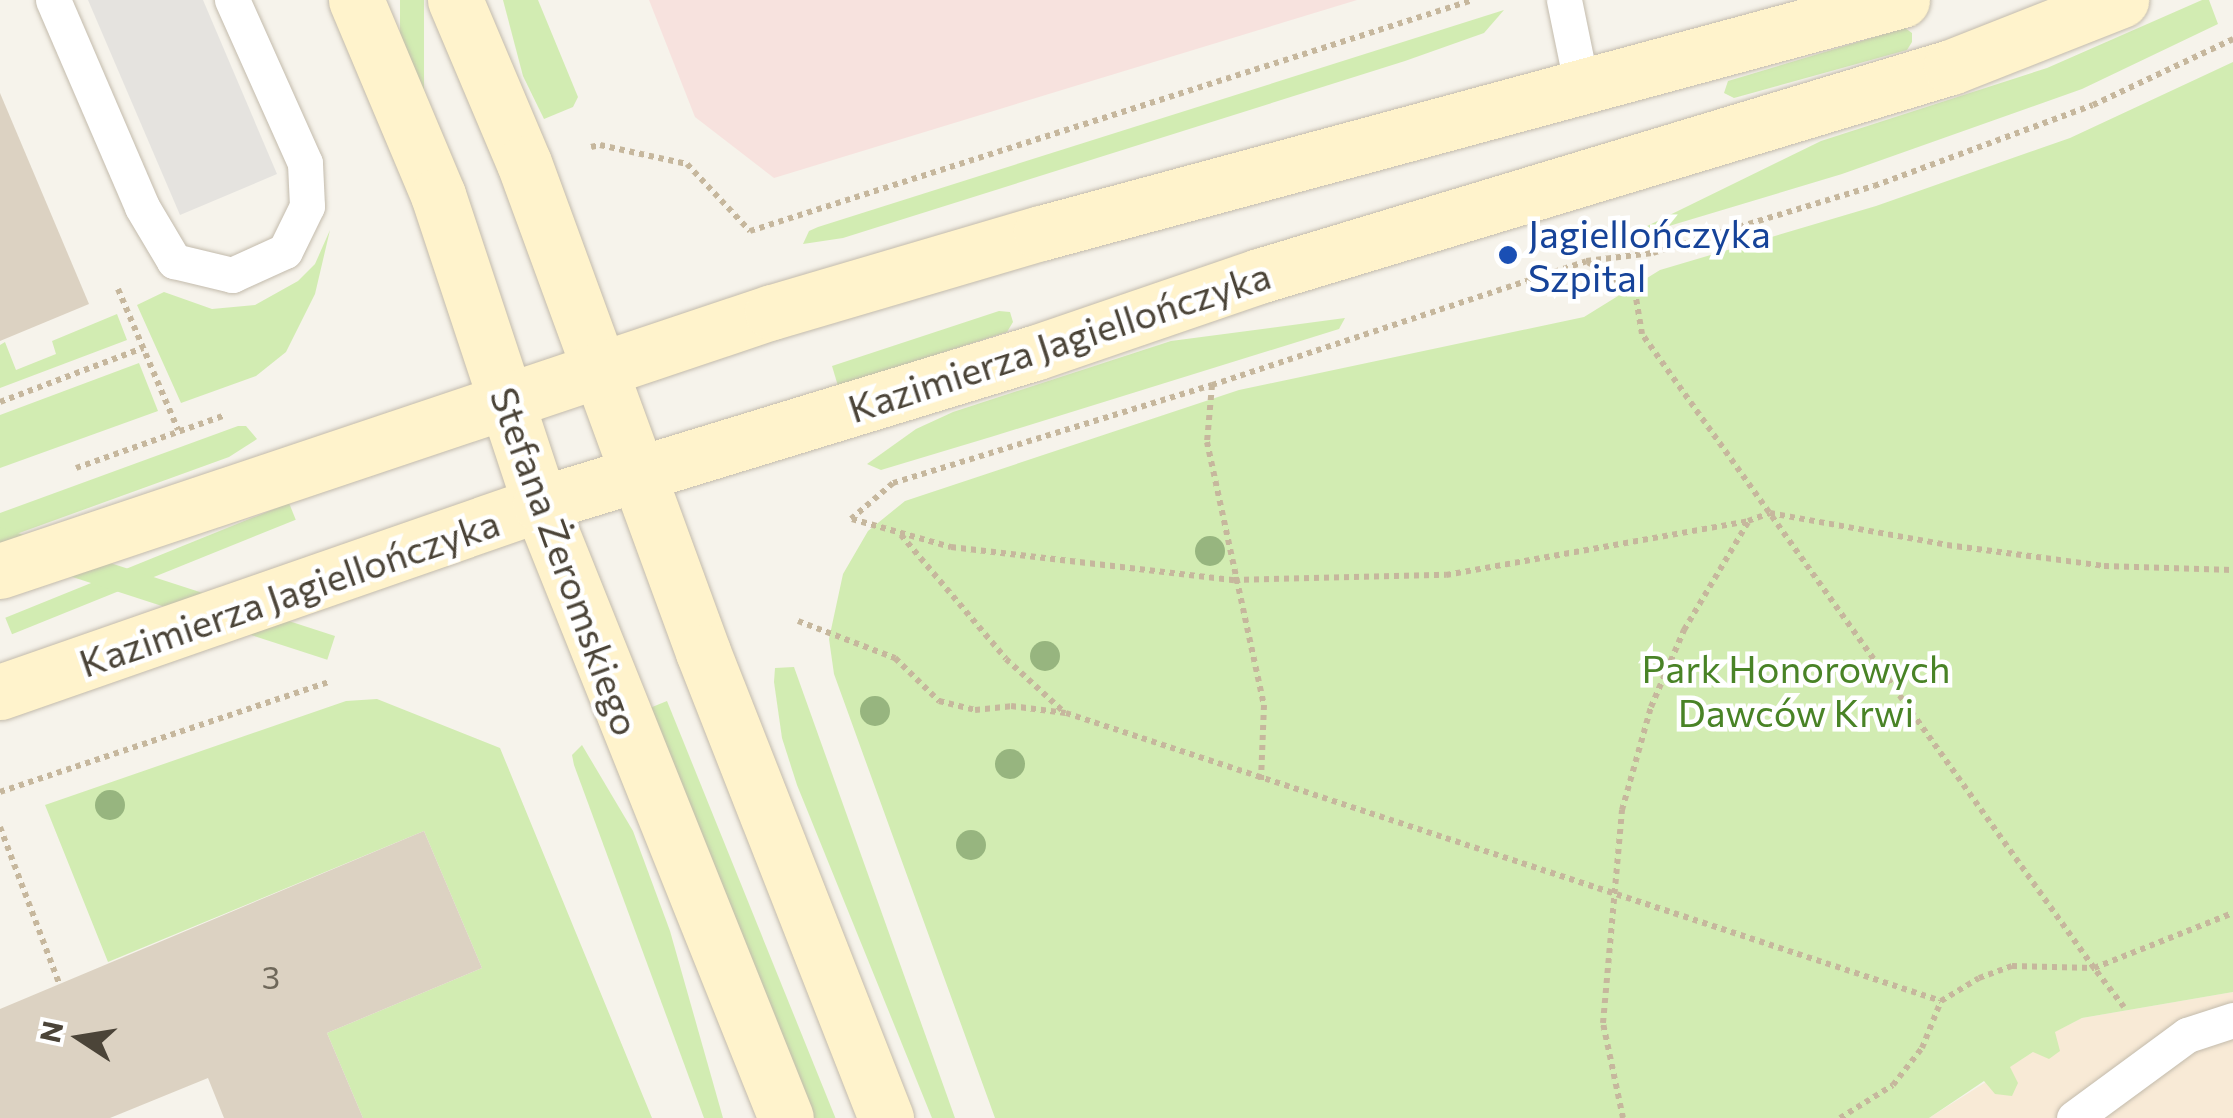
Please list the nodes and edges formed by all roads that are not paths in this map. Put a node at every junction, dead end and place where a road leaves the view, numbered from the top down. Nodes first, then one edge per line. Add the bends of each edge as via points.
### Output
1 (53, 0) edge
2 (232, 0) edge
3 (356, 0) edge
4 (455, 0) edge
5 (1564, 0) edge
6 (1902, 0) edge
7 (2122, 0) edge
8 (1582, 88) junction
9 (601, 366) junction
10 (504, 398) junction
11 (638, 474) junction
12 (540, 504) junction
13 (0, 571) edge
14 (0, 692) edge
15 (2233, 1020) edge
16 (786, 1118) edge
17 (886, 1118) edge
18 (2074, 1118) edge

1 - 2 lane via 142,207 174,261 232,275 285,251 308,206 305,163
3 - 10 main road, Stefana Żeromskiego via 438,195
4 - 9 main road
5 - 8 lane
6 - 8 main road
7 - 11 main road, Kazimierza Jagiellończyka via 1950,66
8 - 9 main road via 1041,233
9 - 10 main road
9 - 11 main road
10 - 12 main road, Stefana Żeromskiego
10 - 13 main road
11 - 12 main road, Kazimierza Jagiellończyka
11 - 17 main road
12 - 14 main road, Kazimierza Jagiellończyka
12 - 16 main road, Stefana Żeromskiego
15 - 18 lane via 2187,1036

